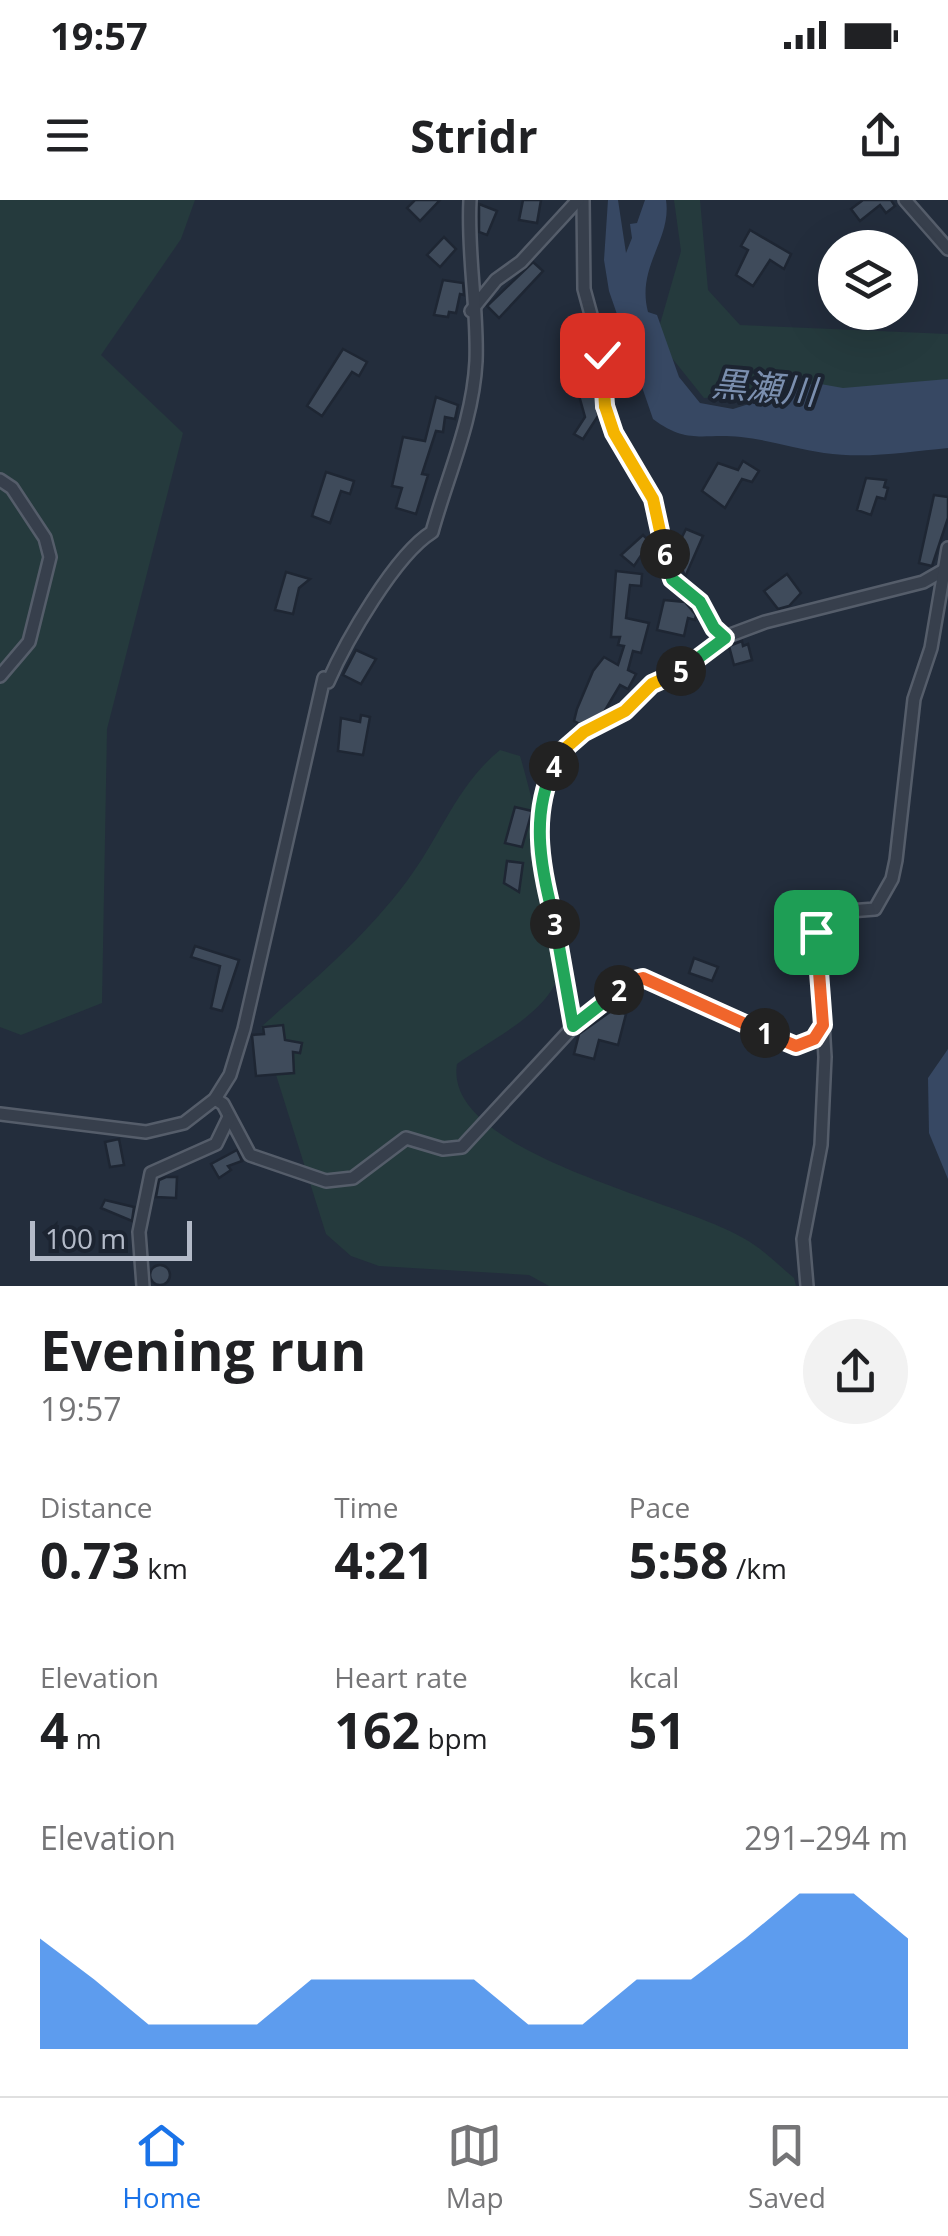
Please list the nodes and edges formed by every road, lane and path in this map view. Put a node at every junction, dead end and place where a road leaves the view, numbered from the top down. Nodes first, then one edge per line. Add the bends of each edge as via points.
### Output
1 (470, 200) edge
2 (581, 200) edge
3 (906, 200) edge
4 (948, 249) edge
5 (471, 311) junction
6 (0, 480) edge
7 (948, 548) edge
8 (944, 570) junction
9 (725, 638) junction
10 (0, 676) edge
11 (823, 1025) junction
12 (573, 1026) junction
13 (215, 1100) junction
14 (0, 1114) edge
15 (228, 1119) junction
16 (143, 1286) edge
17 (807, 1286) edge

1 - 5 street
2 - 5 street
2 - 9 street via 584,289 602,355 607,417 653,499 672,579 700,602
3 - 4 street
5 - 13 street via 476,358 470,419 432,532 416,542 368,607 328,682 324,678 244,1029
6 - 10 street via 46,538 50,557 29,642
7 - 8 street
8 - 9 street via 923,582
8 - 11 street via 931,648 914,699 892,879 874,909 818,920
9 - 12 street via 576,738 550,774 538,852
11 - 12 street via 814,1039 796,1046 643,978 626,982
11 - 17 street via 821,1145 803,1240
12 - 15 street via 462,1147 406,1138 340,1182 250,1155
13 - 14 street via 184,1123 146,1132
13 - 15 street
15 - 16 street via 216,1144 151,1173 139,1232

